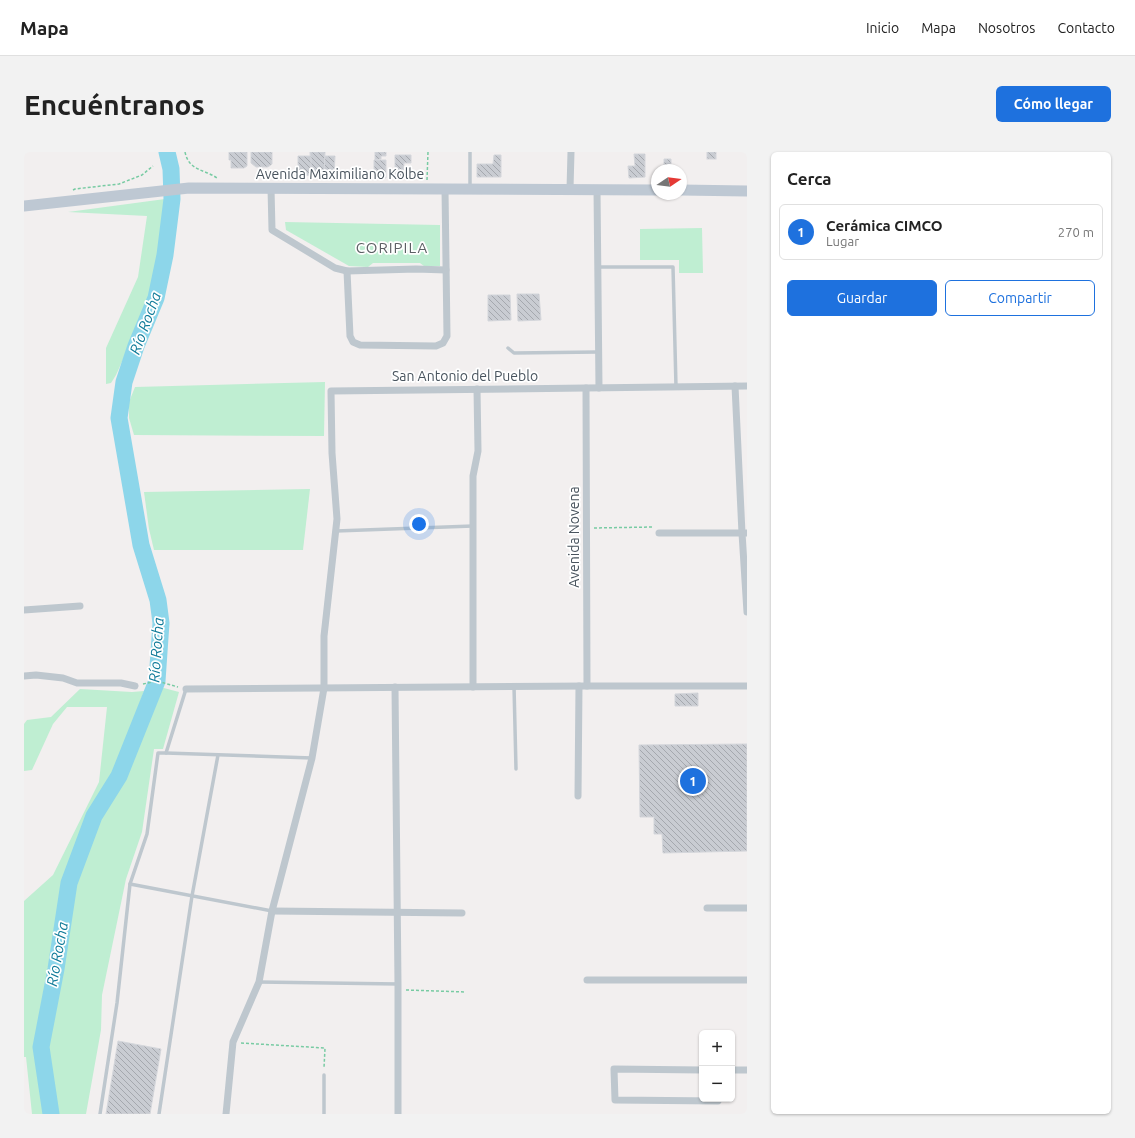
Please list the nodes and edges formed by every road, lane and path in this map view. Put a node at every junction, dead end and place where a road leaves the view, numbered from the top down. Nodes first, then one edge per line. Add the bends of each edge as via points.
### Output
1 (185, 152) edge
2 (428, 152) edge
3 (470, 152) edge
4 (572, 152) edge
5 (153, 166) dead end
6 (227, 188) junction
7 (270, 188) junction
8 (427, 189) junction
9 (445, 189) junction
10 (470, 189) junction
11 (570, 189) junction
12 (597, 189) junction
13 (651, 190) edge
14 (687, 190) edge
15 (747, 191) edge
16 (65, 202) junction
17 (24, 206) edge
18 (598, 267) junction
19 (446, 270) junction
20 (347, 271) junction
21 (508, 348) dead end
22 (598, 352) junction
23 (735, 386) junction
24 (747, 386) edge
25 (676, 387) junction
26 (586, 388) junction
27 (599, 388) junction
28 (477, 389) junction
29 (473, 526) junction
30 (586, 528) junction
31 (336, 531) junction
32 (659, 533) joint
33 (744, 533) edge
34 (80, 606) dead end
35 (24, 610) edge
36 (747, 612) edge
37 (24, 676) edge
38 (135, 686) joint
39 (514, 686) junction
40 (579, 686) junction
41 (587, 686) junction
42 (747, 686) edge
43 (395, 687) junction
44 (473, 687) junction
45 (324, 688) junction
46 (186, 689) junction
47 (166, 753) junction
48 (218, 755) junction
49 (312, 758) junction
50 (516, 769) dead end
51 (578, 796) dead end
52 (130, 884) junction
53 (192, 896) junction
54 (706, 908) dead end
55 (747, 908) edge
56 (272, 911) junction
57 (398, 912) junction
58 (462, 913) dead end
59 (587, 980) dead end
60 (747, 980) edge
61 (259, 982) junction
62 (398, 987) junction
63 (466, 992) dead end
64 (233, 1042) junction
65 (699, 1070) edge
66 (735, 1070) edge
67 (747, 1070) edge
68 (324, 1075) joint
69 (699, 1101) edge
70 (100, 1114) edge
71 (159, 1114) edge
72 (226, 1114) edge
73 (324, 1114) edge
74 (398, 1114) edge

1 - 6 path via 194,168 216,177
2 - 8 path
3 - 10 lane
4 - 11 street
5 - 16 path via 142,175 119,184 75,189 65,196
6 - 7 main road, Avenida Maximiliano Kolbe
6 - 16 main road, Avenida Maximiliano Kolbe via 189,188
7 - 8 main road, Avenida Maximiliano Kolbe
7 - 20 street via 272,230 335,268
8 - 9 main road, Avenida Maximiliano Kolbe
9 - 10 main road, Avenida Maximiliano Kolbe
9 - 19 street
10 - 11 main road, Avenida Maximiliano Kolbe
11 - 12 main road, Avenida Maximiliano Kolbe
12 - 13 main road, Avenida Maximiliano Kolbe
12 - 18 street
14 - 15 main road
16 - 17 main road, Avenida Maximiliano Kolbe
18 - 22 street
18 - 25 lane via 673,267
19 - 20 street
19 - 20 street via 447,336 443,343 436,346 360,345 353,342 350,336
21 - 22 lane via 514,353
22 - 27 street
23 - 24 street, San Antonio del Pueblo
23 - 25 street, San Antonio del Pueblo
23 - 33 street
25 - 27 street, San Antonio del Pueblo
26 - 27 street, San Antonio del Pueblo
26 - 28 street, San Antonio del Pueblo
26 - 30 street, Avenida Novena
28 - 29 street via 478,451 473,476
28 - 31 street, San Antonio del Pueblo via 330,391
29 - 31 lane
29 - 44 street
30 - 32 path via 654,527
30 - 41 street, Avenida Novena
31 - 45 street via 324,636
32 - 33 street
33 - 36 street
34 - 35 street
37 - 38 street via 63,678 77,683 121,683
38 - 46 path via 157,681
39 - 40 street
39 - 44 street
39 - 50 lane
40 - 41 street
40 - 51 street
41 - 42 street
43 - 44 street
43 - 45 street
43 - 57 street
45 - 46 street
45 - 49 street
46 - 47 lane
47 - 48 lane
47 - 52 lane via 158,753 147,834
48 - 49 lane
48 - 53 lane
49 - 56 street
52 - 53 lane
52 - 70 lane via 117,1003
53 - 56 lane
53 - 71 lane
54 - 55 street
56 - 57 street
56 - 61 street
57 - 58 street
57 - 62 street
59 - 60 street
61 - 62 lane
61 - 64 street
62 - 63 path
62 - 74 street
64 - 68 path via 324,1048
64 - 72 street
65 - 69 street via 614,1069 615,1100
66 - 67 street
68 - 73 lane

